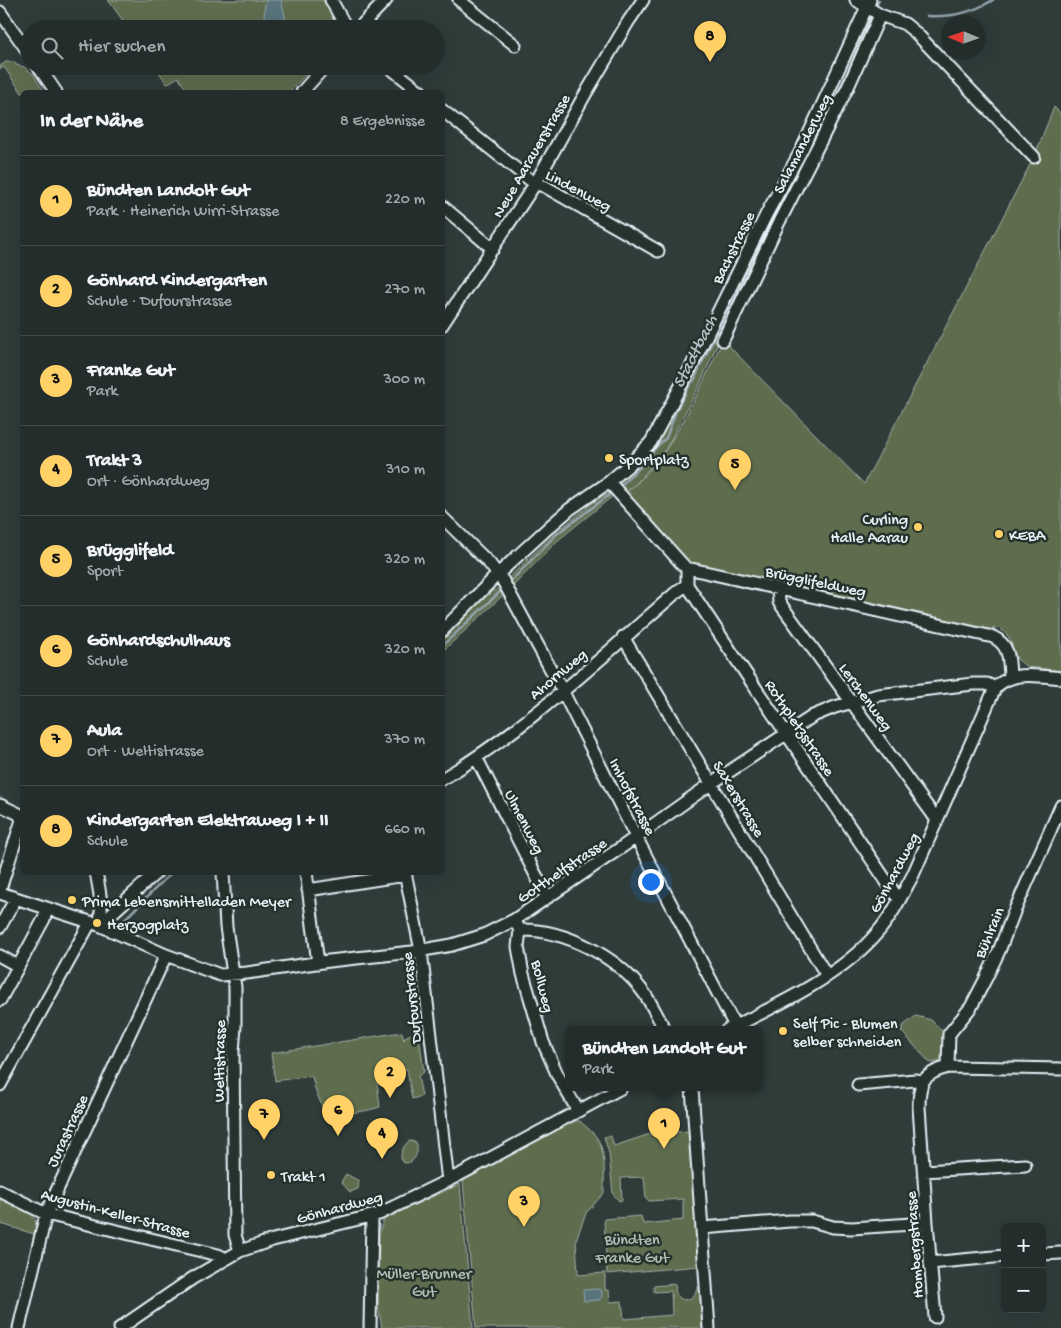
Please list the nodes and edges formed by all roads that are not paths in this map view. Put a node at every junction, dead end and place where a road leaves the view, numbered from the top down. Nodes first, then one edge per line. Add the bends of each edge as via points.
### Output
1 (331, 0) edge
2 (386, 0) edge
3 (459, 0) edge
4 (643, 0) edge
5 (856, 0) edge
6 (868, 4) edge
7 (0, 12) edge
8 (880, 15) junction
9 (342, 20) edge
10 (367, 20) edge
11 (20, 40) edge
12 (515, 44) dead end
13 (44, 75) edge
14 (318, 75) edge
15 (399, 75) edge
16 (55, 90) edge
17 (307, 90) edge
18 (418, 90) edge
19 (445, 112) edge
20 (1034, 157) dead end
21 (535, 184) junction
22 (445, 209) edge
23 (492, 249) junction
24 (658, 251) dead end
25 (446, 309) edge
26 (723, 340) dead end
27 (609, 482) junction
28 (445, 521) edge
29 (688, 568) junction
30 (501, 577) junction
31 (687, 585) junction
32 (778, 589) junction
33 (445, 627) edge
34 (623, 637) junction
35 (1010, 677) junction
36 (1061, 678) edge
37 (995, 688) junction
38 (563, 692) junction
39 (851, 702) junction
40 (786, 733) junction
41 (476, 759) junction
42 (445, 777) edge
43 (712, 783) junction
44 (0, 805) edge
45 (1061, 806) edge
46 (20, 816) edge
47 (937, 820) junction
48 (20, 826) edge
49 (636, 837) junction
50 (96, 875) edge
51 (223, 875) edge
52 (306, 875) edge
53 (399, 875) edge
54 (405, 875) edge
55 (146, 877) edge
56 (0, 889) edge
57 (308, 890) junction
58 (0, 893) edge
59 (547, 897) junction
60 (16, 898) junction
61 (900, 899) junction
62 (47, 908) junction
63 (95, 924) junction
64 (517, 925) junction
65 (0, 928) edge
66 (421, 951) junction
67 (166, 955) junction
68 (0, 956) edge
69 (318, 963) junction
70 (18, 966) junction
71 (232, 975) junction
72 (827, 976) junction
73 (0, 1000) edge
74 (663, 1026) edge
75 (730, 1026) edge
76 (735, 1026) edge
77 (948, 1067) junction
78 (4, 1068) edge
79 (1061, 1069) edge
80 (922, 1081) junction
81 (0, 1085) edge
82 (858, 1085) dead end
83 (565, 1088) edge
84 (567, 1091) edge
85 (615, 1091) edge
86 (692, 1091) edge
87 (578, 1111) junction
88 (1025, 1165) dead end
89 (924, 1171) junction
90 (448, 1181) junction
91 (0, 1191) edge
92 (46, 1214) junction
93 (372, 1216) junction
94 (927, 1223) junction
95 (702, 1228) junction
96 (240, 1251) junction
97 (1061, 1253) edge
98 (1046, 1254) edge
99 (1001, 1256) edge
100 (226, 1259) junction
101 (930, 1263) junction
102 (935, 1317) dead end
103 (19, 1328) edge
104 (120, 1328) edge
105 (370, 1328) edge
106 (709, 1328) edge

1 - 9 street
2 - 10 street
3 - 12 street
4 - 21 street, Neue Aarauerstrasse via 582,98
5 - 6 street
6 - 8 street
6 - 27 street, Bachstrasse via 802,149 670,407 650,442
7 - 11 street
8 - 20 street via 905,24 916,33
8 - 26 street, Salamanderweg via 848,87
13 - 16 street
14 - 17 street
15 - 18 street
19 - 21 street, Lindenweg
21 - 23 street, Neue Aarauerstrasse
21 - 24 street, Lindenweg via 544,186
22 - 23 street
23 - 25 street, Neue Aarauerstrasse
27 - 29 street
27 - 30 street, Bachstrasse via 563,515
28 - 30 street, Imhofstrasse
29 - 31 street
29 - 32 street, Brügglifeldweg
30 - 33 street, Bachstrasse
30 - 38 street, Imhofstrasse
31 - 34 street, Ahornweg
31 - 40 street, Rothpletzstrasse
32 - 35 street, Brügglifeldweg via 993,637 1000,641 1008,654
32 - 39 street, Lerchenweg via 779,602
34 - 38 street, Ahornweg
34 - 43 street, Saxerstrasse
35 - 36 street
35 - 37 street
37 - 39 street, Gotthelfstrasse via 988,684 973,684 878,695
37 - 47 street, Gönhardweg
38 - 41 street, Ahornweg
38 - 49 street, Imhofstrasse
39 - 40 street, Gotthelfstrasse via 813,716
39 - 47 street, Lerchenweg
40 - 43 street, Gotthelfstrasse
40 - 61 street, Rothpletzstrasse
41 - 42 street, Ahornweg
41 - 59 street, Ulmenweg
43 - 49 street, Gotthelfstrasse
43 - 72 street, Saxerstrasse
44 - 46 street
45 - 77 street, Bühlrain via 985,980 971,1007 948,1034
47 - 61 street, Gönhardweg
48 - 56 street
49 - 59 street, Gotthelfstrasse
49 - 75 street, Imhofstrasse
50 - 63 street via 101,909
51 - 71 street, Weltistrasse
52 - 57 street
53 - 57 street
54 - 66 street, Dufourstrasse
55 - 63 street via 112,915
57 - 69 street
58 - 60 street
59 - 64 street, Gotthelfstrasse
60 - 62 street
60 - 65 street
61 - 72 street, Gönhardweg via 876,934
62 - 63 street
62 - 70 street
63 - 67 street, Gotthelfstrasse
63 - 78 street via 82,938
64 - 66 street, Gotthelfstrasse
64 - 74 street via 578,942 617,965 644,992
64 - 83 street, Bollweg via 519,954 532,1009 542,1042
66 - 69 street, Gotthelfstrasse
66 - 90 street, Dufourstrasse
67 - 71 street, Gotthelfstrasse via 214,974
67 - 92 street, Jurastrasse
68 - 70 street
69 - 71 street, Gotthelfstrasse
70 - 73 street
71 - 96 street, Weltistrasse via 235,993 232,1052 235,1236
72 - 76 street, Gönhardweg
77 - 79 street
77 - 80 street via 934,1071
78 - 81 street
80 - 82 street
80 - 89 street, Hombergstrasse via 919,1093
84 - 87 street, Bollweg
85 - 87 street, Gönhardweg
86 - 95 street
87 - 90 street, Gönhardweg
88 - 89 street, Hombergstrasse
89 - 94 street, Hombergstrasse
90 - 93 street, Gönhardweg
91 - 92 street, Augustin-Keller-Strasse
92 - 100 street, Augustin-Keller-Strasse
92 - 103 street, Jurastrasse
93 - 96 street, Gönhardweg
93 - 105 street
94 - 95 street via 852,1228 799,1221
94 - 101 street, Hombergstrasse
95 - 106 street
96 - 100 street, Gönhardweg
97 - 98 street
99 - 101 street
100 - 104 street, Gönhardweg
101 - 102 street, Hombergstrasse

